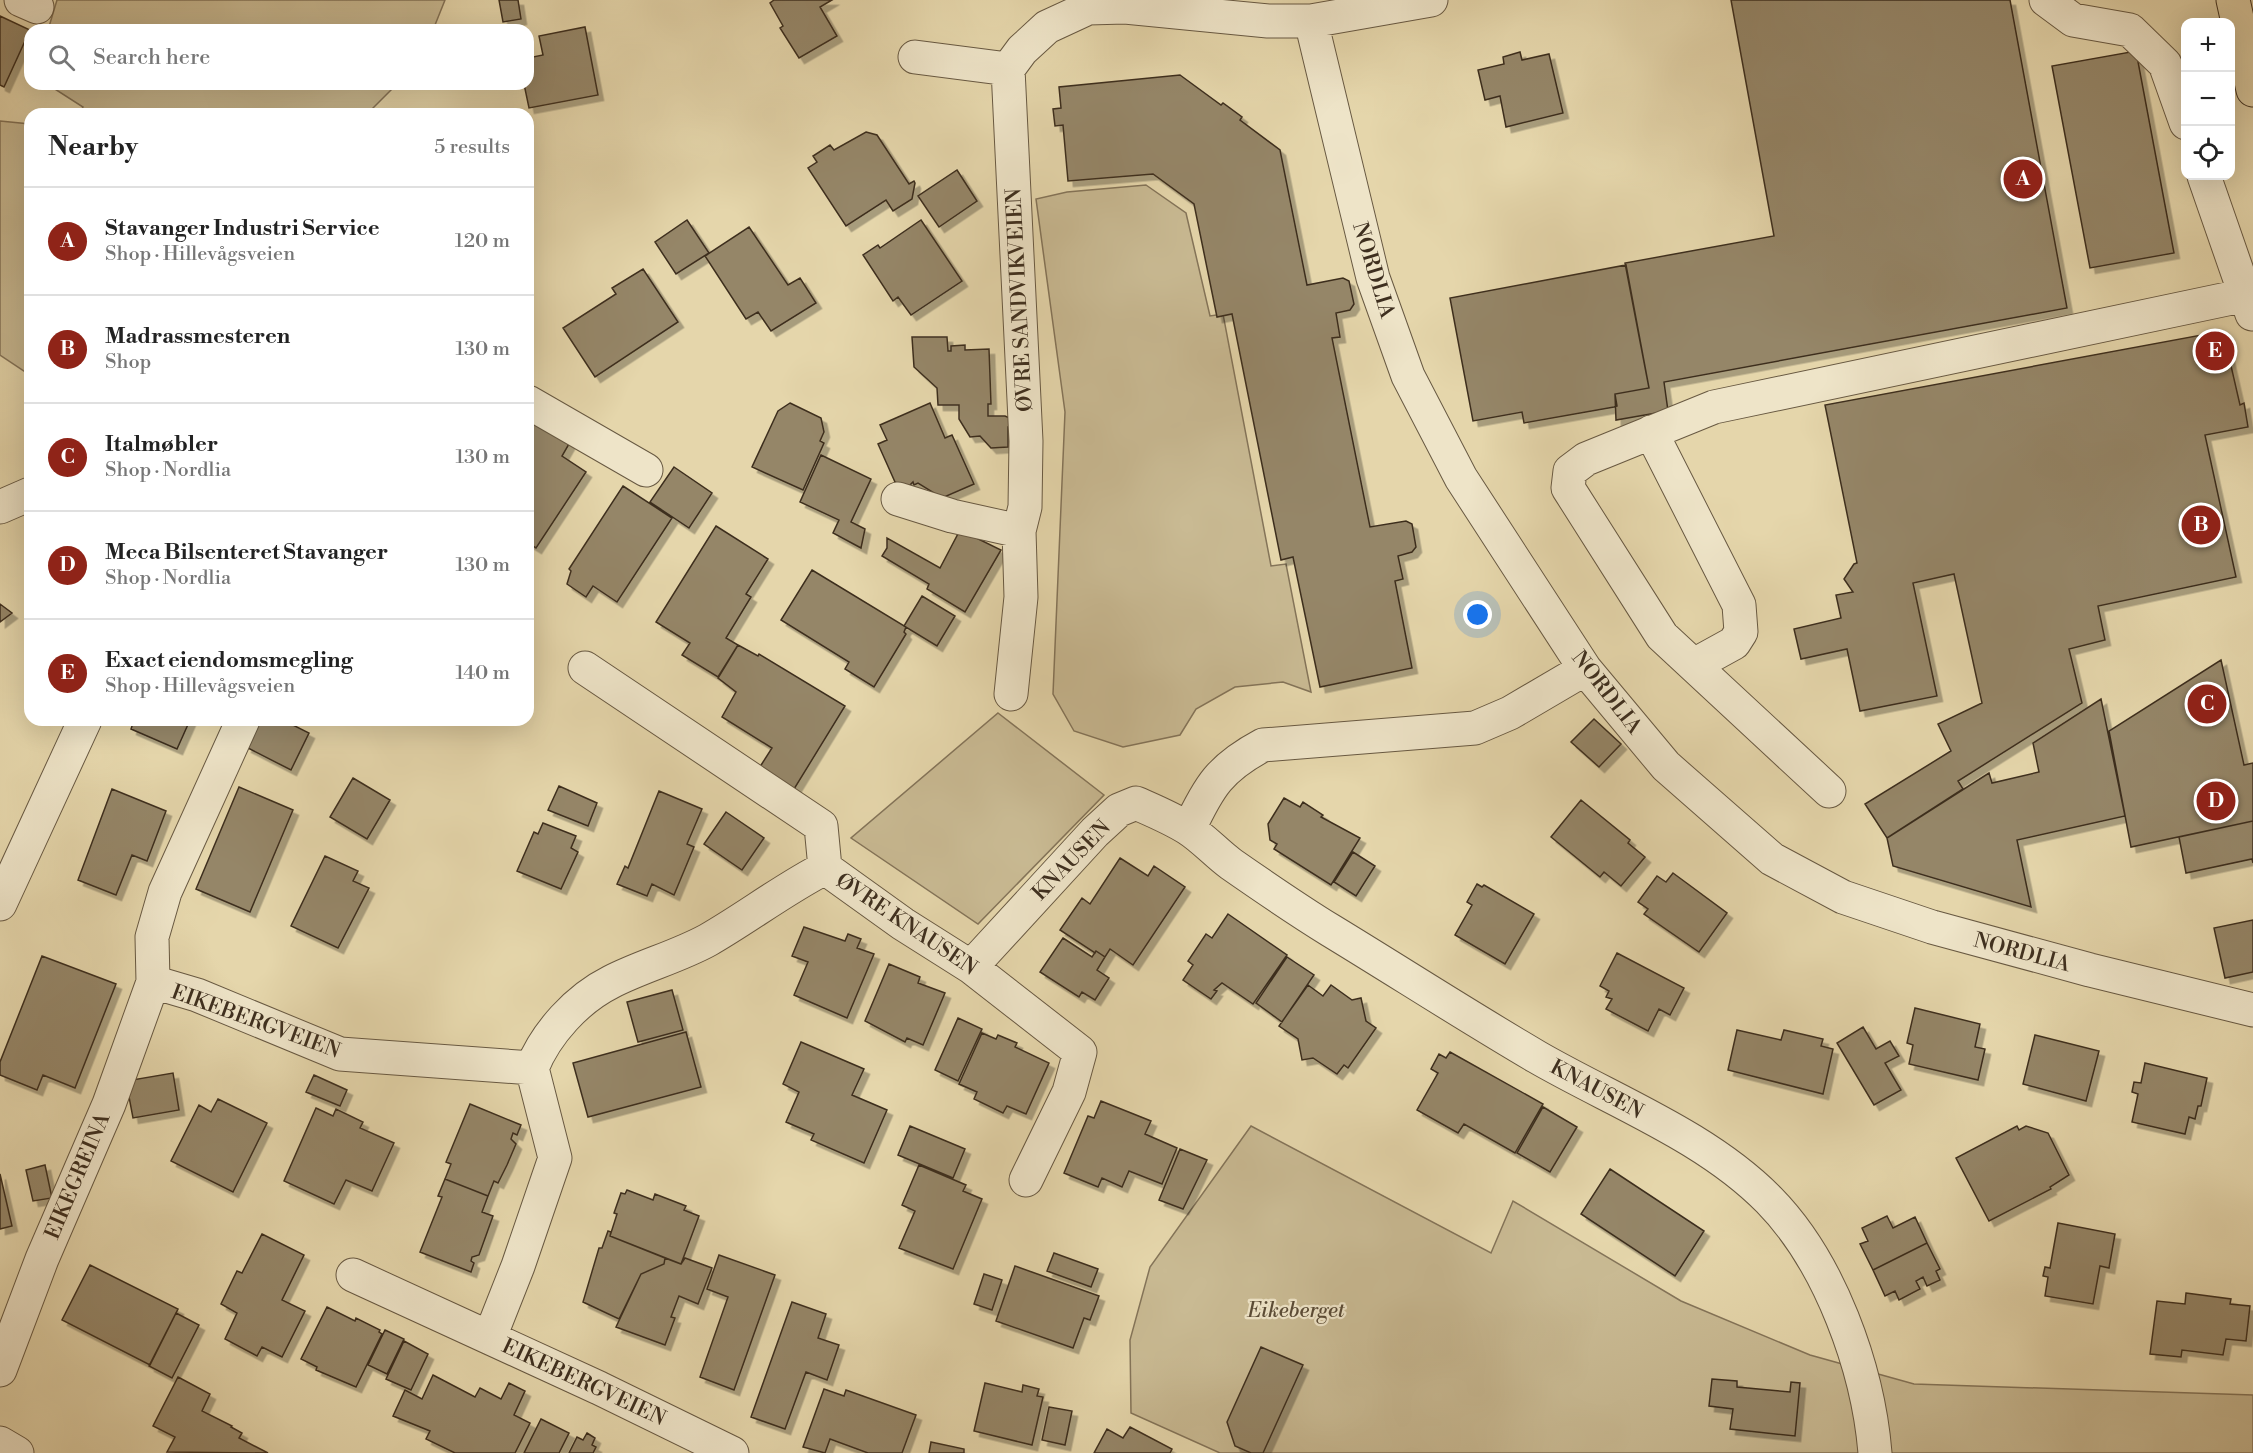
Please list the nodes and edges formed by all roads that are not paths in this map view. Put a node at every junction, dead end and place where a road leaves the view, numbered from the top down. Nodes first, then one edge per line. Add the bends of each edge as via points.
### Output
1 (1431, 0) edge
2 (2046, 0) edge
3 (2233, 0) edge
4 (1311, 21) junction
5 (915, 57) dead end
6 (1008, 69) junction
7 (2253, 90) edge
8 (2181, 109) edge
9 (2205, 180) edge
10 (2249, 305) edge
11 (534, 405) edge
12 (1651, 432) junction
13 (646, 470) dead end
14 (24, 496) edge
15 (898, 499) dead end
16 (0, 507) edge
17 (1019, 531) junction
18 (1694, 665) junction
19 (585, 668) dead end
20 (1585, 669) junction
21 (1011, 694) dead end
22 (82, 726) edge
23 (240, 726) edge
24 (1828, 790) dead end
25 (1189, 829) junction
26 (825, 868) junction
27 (0, 904) edge
28 (971, 967) junction
29 (153, 982) junction
30 (2253, 1010) edge
31 (532, 1068) junction
32 (1026, 1180) dead end
33 (353, 1275) dead end
34 (490, 1337) junction
35 (0, 1370) edge
36 (0, 1443) edge
37 (715, 1449) edge
38 (17, 1453) edge
39 (1875, 1453) edge

1 - 4 street
2 - 8 street via 2073,20 2130,30 2165,64
3 - 7 main road
4 - 6 street via 1268,21 1125,7 1088,8 1047,27
4 - 20 street, NORDLIA via 1373,278 1408,376 1461,478
5 - 6 street
6 - 17 street, ØVRE SANDVIKVEIEN via 1026,441 1025,507
9 - 10 street
10 - 12 street via 1714,407
11 - 13 street
12 - 18 street via 1739,605 1741,632 1734,643
12 - 18 street via 1586,459 1570,471 1568,488 1662,636
14 - 16 street
15 - 17 street
17 - 21 street, ØVRE SANDVIKVEIEN via 1021,597
18 - 24 street
19 - 26 street, ØVRE KNAUSEN via 821,826
20 - 25 street via 1510,714 1476,728 1263,745 1240,758 1208,789
20 - 30 street, NORDLIA via 1666,766 1721,816 1772,859 1843,897 1932,927
22 - 27 street
23 - 29 street, EIKEBERGVEIEN via 165,892 153,937
25 - 28 street, KNAUSEN via 1136,803 1119,810
25 - 39 street, KNAUSEN via 1273,895 1538,1058 1708,1152 1769,1200 1815,1262 1840,1316 1860,1370 1872,1418
26 - 28 street, ØVRE KNAUSEN
26 - 31 street via 795,883 707,941 610,982 588,997 540,1048
28 - 32 street, ØVRE KNAUSEN via 1080,1052 1069,1092
29 - 31 street, EIKEBERGVEIEN via 197,995 340,1054
29 - 35 street, EIKEGREINA via 109,1104 42,1258
31 - 34 street, EIKEBERGVEIEN via 555,1158 519,1266
33 - 34 street, EIKEBERGVEIEN
34 - 37 street, EIKEBERGVEIEN
36 - 38 street

